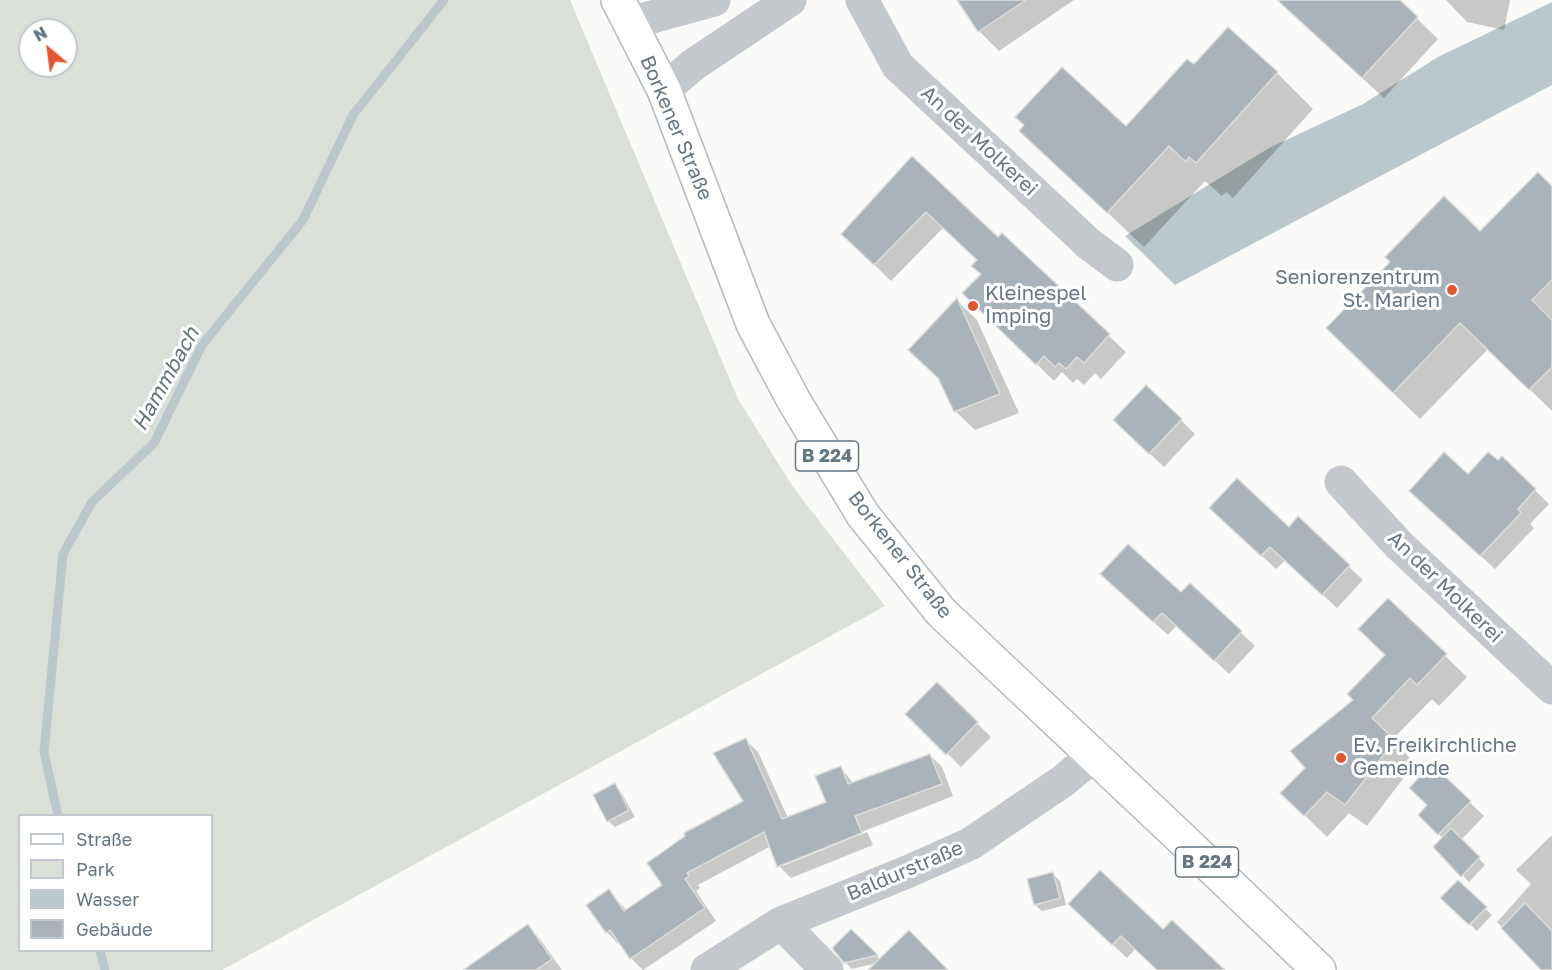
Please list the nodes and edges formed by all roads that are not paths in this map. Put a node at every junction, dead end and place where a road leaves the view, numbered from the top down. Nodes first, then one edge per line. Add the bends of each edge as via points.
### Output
1 (714, 0) edge
2 (790, 0) edge
3 (862, 0) edge
4 (624, 12) edge
5 (664, 90) junction
6 (1117, 265) dead end
7 (1341, 482) dead end
8 (1552, 688) edge
9 (1094, 755) junction
10 (781, 923) junction
11 (707, 970) edge
12 (827, 970) edge
13 (1319, 970) edge

1 - 4 street
2 - 5 street via 693,65
3 - 6 street, An der Molkerei via 898,66 1089,244
4 - 5 main road, Borkener Straße / B 224
5 - 9 main road, Borkener Straße / B 224 via 753,324 863,515 941,612
7 - 8 street, An der Molkerei via 1399,545
9 - 10 street, Baldurstraße via 1063,781 970,844
9 - 13 main road, Borkener Straße / B 224
10 - 11 street, Baldurstraße
10 - 12 street

